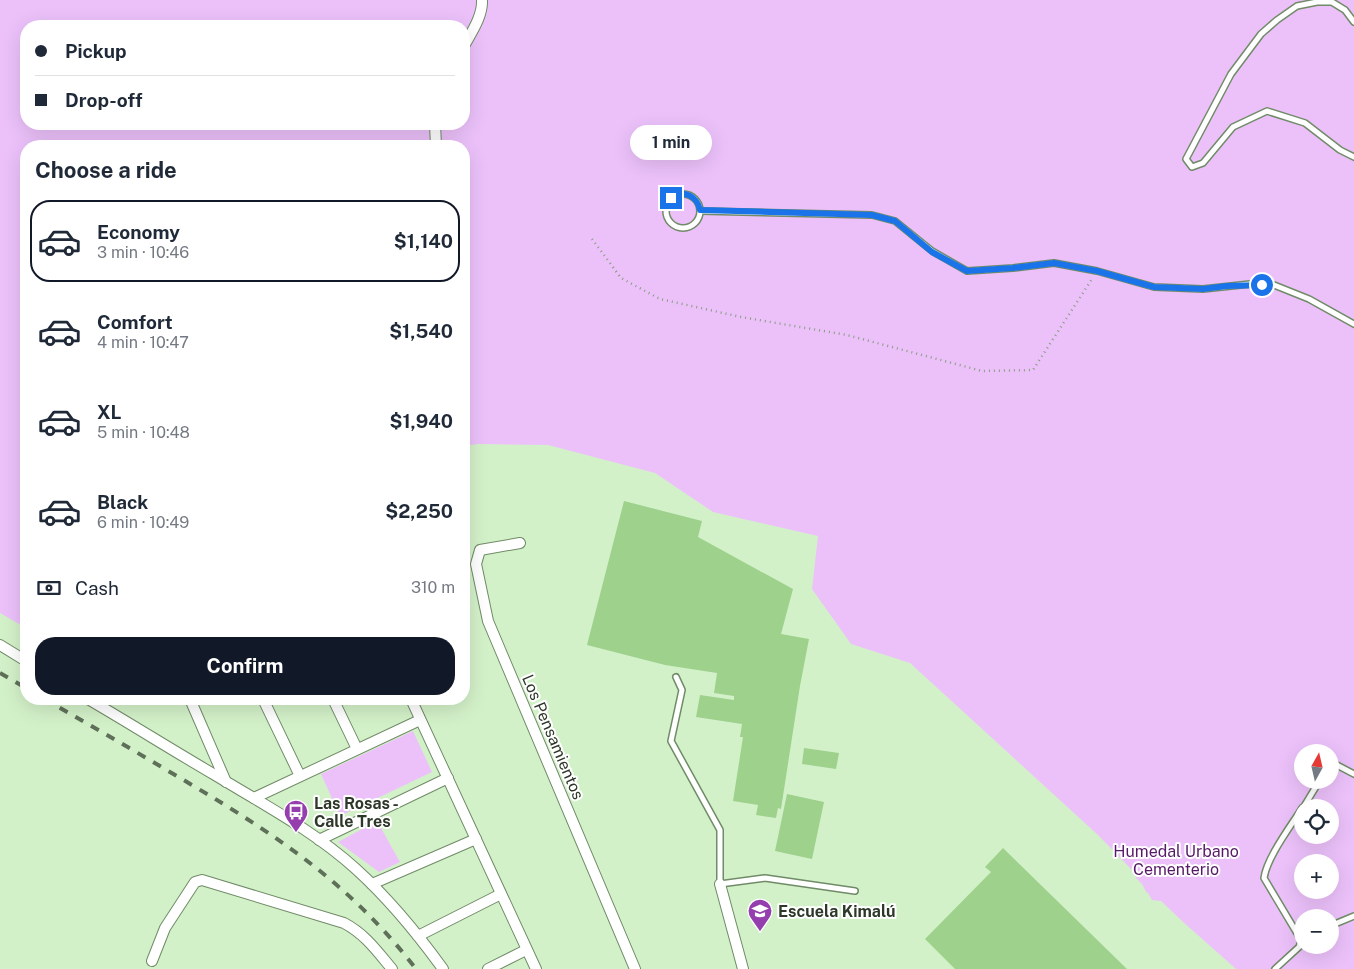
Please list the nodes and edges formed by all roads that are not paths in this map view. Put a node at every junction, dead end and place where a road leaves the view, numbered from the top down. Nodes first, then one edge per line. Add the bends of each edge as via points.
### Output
1 (482, 0) edge
2 (1354, 22) edge
3 (470, 36) edge
4 (1354, 157) edge
5 (700, 210) junction
6 (1354, 324) edge
7 (520, 543) dead end
8 (0, 645) edge
9 (20, 657) edge
10 (676, 677) dead end
11 (98, 705) edge
12 (193, 705) edge
13 (266, 705) edge
14 (336, 705) edge
15 (414, 705) edge
16 (420, 720) junction
17 (357, 749) junction
18 (1339, 766) edge
19 (1354, 774) edge
20 (300, 776) junction
21 (448, 778) junction
22 (226, 782) junction
23 (254, 798) junction
24 (1294, 822) edge
25 (476, 839) junction
26 (319, 840) junction
27 (372, 884) junction
28 (720, 884) junction
29 (855, 891) dead end
30 (501, 894) junction
31 (1354, 916) edge
32 (1339, 922) edge
33 (1294, 926) edge
34 (418, 936) junction
35 (526, 950) junction
36 (1294, 951) edge
37 (152, 961) dead end
38 (392, 969) edge
39 (443, 969) edge
40 (488, 969) edge
41 (536, 969) edge
42 (635, 969) edge
43 (743, 969) edge
44 (1274, 969) edge

1 - 3 street via 483,5
2 - 4 lane via 1345,10 1332,2 1297,6 1276,20 1261,34 1231,74 1186,159 1192,167 1203,163 1233,127 1266,111 1305,123
5 - 5 lane via 691,196 680,194 667,203 665,213 670,222 682,228 694,223
5 - 6 lane via 872,215 895,221 932,252 967,271 1054,263 1154,287 1203,289 1274,285 1309,299
7 - 42 street, Los Pensamientos via 480,550 476,564 488,621
8 - 9 street
10 - 28 lane via 682,690 671,741 720,830
11 - 22 street
12 - 22 street
13 - 20 street
14 - 17 street
15 - 16 street
16 - 17 street
16 - 21 street
17 - 20 street
18 - 19 lane
20 - 23 street
21 - 25 street
21 - 26 street
22 - 23 street
23 - 26 street
24 - 33 lane via 1270,860 1264,878
25 - 27 street
25 - 30 street
26 - 27 street
27 - 34 street
28 - 29 lane via 765,878
28 - 43 street
30 - 34 street
30 - 35 street
31 - 32 lane
34 - 39 street
35 - 40 street
35 - 41 street
36 - 44 lane
37 - 38 street via 170,917 195,882 202,880 344,923 372,944

